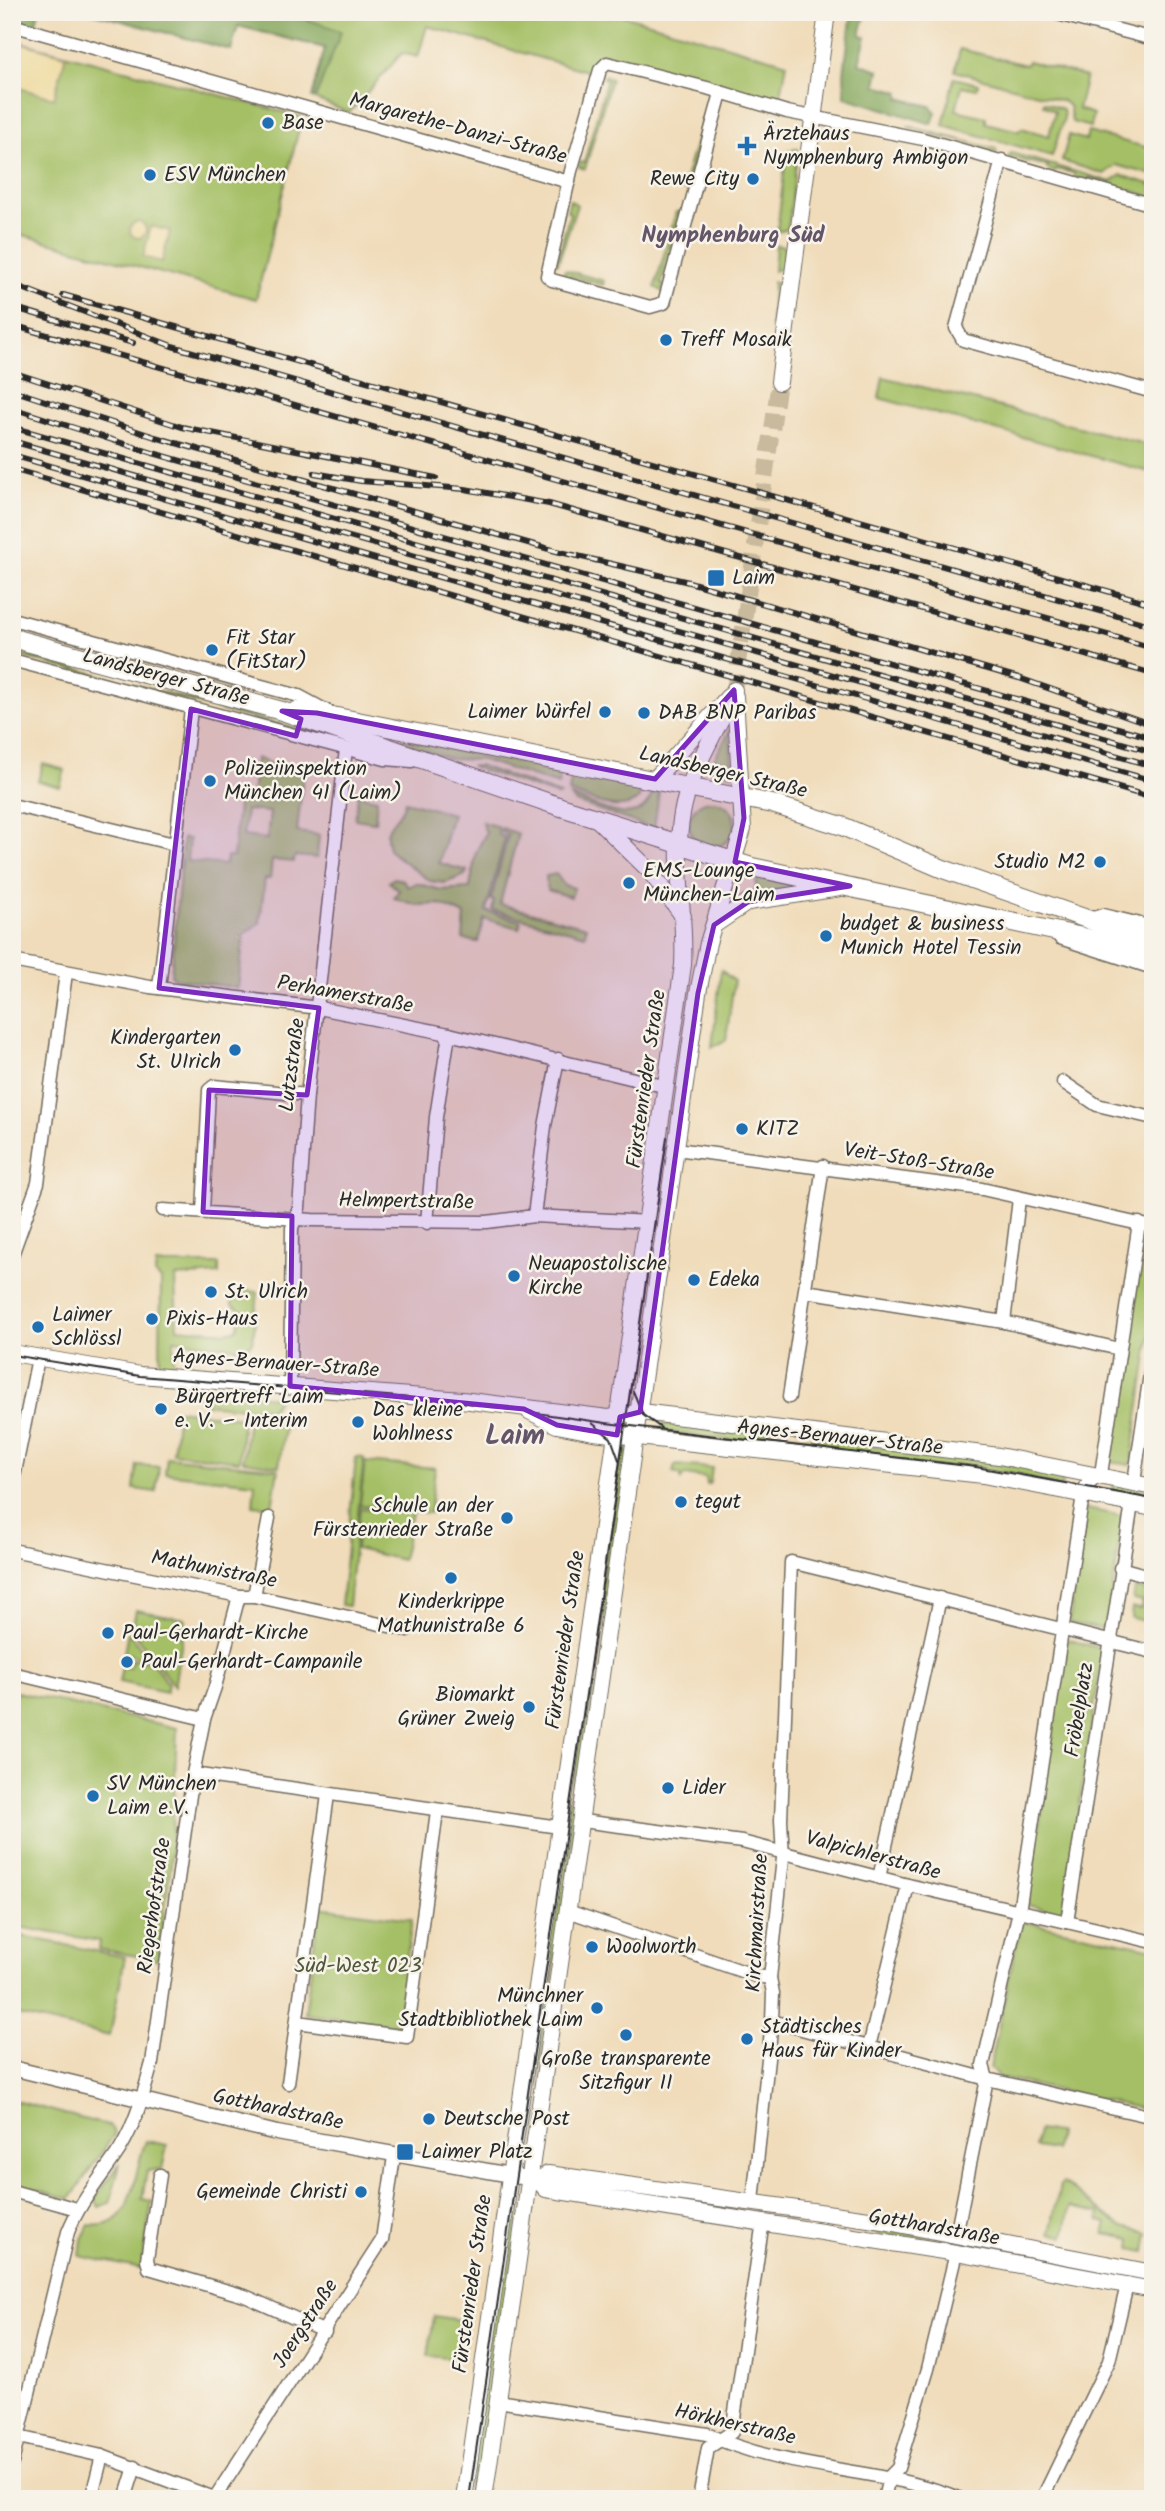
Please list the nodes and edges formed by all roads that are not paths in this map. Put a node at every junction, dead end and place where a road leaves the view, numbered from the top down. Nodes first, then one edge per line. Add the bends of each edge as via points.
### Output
1 (827, 12) edge
2 (1050, 12) edge
3 (12, 25) edge
4 (1153, 40) edge
5 (721, 93) junction
6 (812, 117) junction
7 (1002, 160) junction
8 (569, 182) junction
9 (1153, 205) edge
10 (779, 382) tunnel mouth
11 (1153, 392) edge
12 (12, 619) edge
13 (12, 638) edge
14 (12, 660) edge
15 (734, 690) junction
16 (191, 709) junction
17 (282, 711) junction
18 (336, 716) junction
19 (346, 749) junction
20 (432, 762) junction
21 (655, 779) junction
22 (690, 786) junction
23 (742, 797) junction
24 (12, 805) edge
25 (597, 819) junction
26 (174, 844) junction
27 (681, 845) junction
28 (735, 862) junction
29 (850, 886) junction
30 (684, 917) junction
31 (1086, 920) junction
32 (714, 925) junction
33 (1042, 927) junction
34 (1153, 927) edge
35 (1153, 942) edge
36 (1153, 952) edge
37 (12, 961) edge
38 (1153, 968) edge
39 (66, 972) junction
40 (159, 988) junction
41 (319, 1007) junction
42 (450, 1034) junction
43 (558, 1059) junction
44 (1063, 1082) dead end
45 (667, 1087) junction
46 (307, 1095) junction
47 (1153, 1118) edge
48 (676, 1149) junction
49 (823, 1166) junction
50 (1018, 1199) junction
51 (163, 1210) dead end
52 (203, 1212) junction
53 (534, 1216) junction
54 (296, 1217) junction
55 (649, 1222) junction
56 (427, 1223) junction
57 (1139, 1223) junction
58 (1153, 1227) edge
59 (12, 1255) edge
60 (805, 1291) junction
61 (1004, 1322) junction
62 (1119, 1349) junction
63 (1153, 1354) edge
64 (22, 1355) edge
65 (290, 1386) junction
66 (789, 1396) dead end
67 (524, 1409) junction
68 (640, 1412) junction
69 (620, 1417) junction
70 (617, 1436) junction
71 (636, 1438) junction
72 (1101, 1474) junction
73 (1134, 1482) junction
74 (12, 1487) edge
75 (1153, 1487) edge
76 (1083, 1495) junction
77 (1132, 1504) junction
78 (1153, 1508) edge
79 (269, 1518) dead end
80 (12, 1550) edge
81 (1120, 1568) junction
82 (1153, 1577) edge
83 (239, 1596) junction
84 (254, 1596) junction
85 (940, 1598) junction
86 (1062, 1628) junction
87 (407, 1630) dead end
88 (1110, 1641) junction
89 (1153, 1652) edge
90 (12, 1674) edge
91 (204, 1719) junction
92 (193, 1774) junction
93 (328, 1795) junction
94 (437, 1811) junction
95 (588, 1822) junction
96 (559, 1827) junction
97 (781, 1851) junction
98 (879, 1878) junction
99 (908, 1885) junction
100 (568, 1911) junction
101 (1019, 1911) junction
102 (1067, 1922) junction
103 (1153, 1942) edge
104 (770, 1978) junction
105 (772, 2021) junction
106 (297, 2022) junction
107 (869, 2047) junction
108 (12, 2068) edge
109 (986, 2079) junction
110 (288, 2082) dead end
111 (141, 2101) junction
112 (1153, 2117) edge
113 (394, 2156) junction
114 (509, 2173) junction
115 (160, 2175) dead end
116 (534, 2179) junction
117 (12, 2191) edge
118 (710, 2196) junction
119 (753, 2201) junction
120 (77, 2208) junction
121 (707, 2213) junction
122 (763, 2221) junction
123 (956, 2235) junction
124 (956, 2253) junction
125 (1153, 2273) edge
126 (1126, 2285) junction
127 (1153, 2290) edge
128 (325, 2332) junction
129 (498, 2401) junction
130 (16, 2436) edge
131 (720, 2440) junction
132 (102, 2456) junction
133 (12, 2463) edge
134 (135, 2467) junction
135 (889, 2477) junction
136 (215, 2498) edge
137 (91, 2499) edge
138 (125, 2499) edge
139 (464, 2499) edge
140 (484, 2499) edge
141 (699, 2499) edge
142 (884, 2499) edge
143 (961, 2499) edge
144 (1042, 2499) edge

1 - 6 main road
2 - 4 street
3 - 8 street, Margarethe-Danzi-Straße
5 - 6 street, Margarethe-Danzi-Straße
5 - 8 street, Margarethe-Danzi-Straße via 607,62 600,70
5 - 8 street via 666,299 660,306 650,307 547,276
6 - 7 street, Margarethe-Danzi-Straße
6 - 10 main road
7 - 9 street, Margarethe-Danzi-Straße
7 - 11 street via 956,328 958,335 963,341
12 - 18 street, Landsberger Straße via 299,696
13 - 17 main road, Landsberger Straße
14 - 16 street, Landsberger Straße
15 - 21 main road
15 - 22 main road, Fürstenrieder Straße
15 - 23 main road, Fürstenrieder Straße
16 - 19 street, Landsberger Straße
16 - 26 street
17 - 18 main road, Landsberger Straße
17 - 20 main road, Landsberger Straße
18 - 21 main road, Landsberger Straße
19 - 20 street, Landsberger Straße via 385,759
19 - 41 street, Lutzstraße
20 - 25 main road, Landsberger Straße
21 - 22 main road, Landsberger Straße
22 - 23 main road, Landsberger Straße
22 - 27 main road, Fürstenrieder Straße via 681,817
23 - 28 main road, Fürstenrieder Straße via 743,830
23 - 31 main road, Landsberger Straße via 842,827
24 - 26 street
25 - 27 main road, Landsberger Straße
25 - 30 main road via 649,870
26 - 40 street
27 - 28 main road, Landsberger Straße
27 - 30 main road, Fürstenrieder Straße
28 - 29 main road, Landsberger Straße
28 - 32 main road, Fürstenrieder Straße
29 - 32 main road via 748,902
29 - 33 main road, Landsberger Straße
30 - 45 main road, Fürstenrieder Straße via 683,965
31 - 34 street, Landsberger Straße via 1103,915
31 - 35 main road, Landsberger Straße
32 - 48 main road, Fürstenrieder Straße via 698,993
33 - 36 main road, Landsberger Straße
33 - 38 street, Landsberger Straße via 1065,942
37 - 39 street, Perhamerstraße
39 - 40 street, Perhamerstraße
39 - 59 street via 38,1184
40 - 41 street, Perhamerstraße
41 - 42 street, Perhamerstraße
41 - 46 street, Lutzstraße
42 - 43 street, Perhamerstraße
42 - 56 street via 436,1117
43 - 45 street, Perhamerstraße
43 - 53 street
44 - 47 street via 1097,1105
45 - 55 main road, Fürstenrieder Straße
46 - 52 street via 214,1086 209,1090
46 - 54 street, Lutzstraße
48 - 49 street, Veit-Stoß-Straße
48 - 68 main road, Fürstenrieder Straße
49 - 50 street, Veit-Stoß-Straße via 982,1189
49 - 60 street
50 - 57 street, Veit-Stoß-Straße
50 - 61 street
51 - 52 street, Helmpertstraße
52 - 54 street, Helmpertstraße
53 - 55 street, Helmpertstraße
53 - 56 street, Helmpertstraße
54 - 56 street, Helmpertstraße
54 - 65 street, Lutzstraße via 292,1228
55 - 69 main road, Fürstenrieder Straße
57 - 58 street, Veit-Stoß-Straße
57 - 62 street
60 - 61 street
60 - 66 street
61 - 62 street
62 - 72 street
63 - 73 street
64 - 65 main road, Agnes-Bernauer-Straße via 140,1374
64 - 74 street
65 - 67 main road, Agnes-Bernauer-Straße
67 - 69 main road, Agnes-Bernauer-Straße
67 - 70 main road, Agnes-Bernauer-Straße via 557,1425
68 - 69 main road, Agnes-Bernauer-Straße
68 - 71 main road, Fürstenrieder Straße
68 - 72 main road, Agnes-Bernauer-Straße via 999,1456
69 - 70 main road, Fürstenrieder Straße
70 - 71 main road, Agnes-Bernauer-Straße
70 - 96 main road, Fürstenrieder Straße
71 - 76 main road, Agnes-Bernauer-Straße via 983,1475
71 - 95 main road, Fürstenrieder Straße
72 - 73 main road, Agnes-Bernauer-Straße
72 - 76 street via 1086,1486
73 - 75 main road, Agnes-Bernauer-Straße
76 - 77 main road, Agnes-Bernauer-Straße
76 - 86 street, Fröbelplatz
77 - 78 main road, Agnes-Bernauer-Straße
77 - 81 street, Fröbelplatz
79 - 84 street
80 - 83 street, Mathunistraße
81 - 82 street
81 - 88 street, Fröbelplatz
83 - 84 street, Mathunistraße
83 - 91 street, Riegerhofstraße
84 - 87 street, Mathunistraße
85 - 86 street
85 - 97 street, Kirchmairstraße via 791,1562
85 - 98 street
86 - 88 street
86 - 101 street, Fröbelplatz
88 - 89 street
88 - 102 street, Fröbelplatz
90 - 91 street
91 - 92 street, Riegerhofstraße
92 - 93 street
92 - 111 street, Riegerhofstraße via 152,2063
93 - 94 street
93 - 106 street
94 - 96 street
94 - 106 street via 407,2037
95 - 97 street, Valpichlerstraße via 700,1835
95 - 100 main road, Fürstenrieder Straße
96 - 114 main road, Fürstenrieder Straße
97 - 98 street, Valpichlerstraße
97 - 104 street, Kirchmairstraße
98 - 99 street, Valpichlerstraße
99 - 101 street, Valpichlerstraße
99 - 107 street
100 - 104 street
100 - 116 main road, Fürstenrieder Straße
101 - 102 street, Valpichlerstraße
101 - 109 street, Fröbelplatz via 983,2065
102 - 103 street, Valpichlerstraße
104 - 105 street, Kirchmairstraße
105 - 107 street
105 - 119 street, Kirchmairstraße
106 - 110 street
107 - 109 street
108 - 111 street, Gotthardstraße
109 - 112 street
109 - 123 street, Fröbelplatz
111 - 113 street, Gotthardstraße
111 - 120 street, Riegerhofstraße via 121,2147
113 - 114 street, Gotthardstraße
113 - 128 street, Joergstraße via 382,2240
114 - 116 street, Gotthardstraße
114 - 139 main road, Fürstenrieder Straße
115 - 128 street via 149,2268 245,2296
116 - 118 main road, Gotthardstraße via 548,2174
116 - 121 main road, Gotthardstraße via 546,2189
116 - 129 main road, Fürstenrieder Straße
117 - 120 street
118 - 119 main road, Gotthardstraße
118 - 121 main road via 713,2207
119 - 123 main road, Gotthardstraße
120 - 130 street, Riegerhofstraße
121 - 122 main road, Gotthardstraße
122 - 124 main road, Gotthardstraße
122 - 131 street via 732,2432
123 - 125 main road, Gotthardstraße
124 - 126 main road, Gotthardstraße
124 - 135 street via 925,2381 898,2468
126 - 127 main road, Gotthardstraße
126 - 144 street via 1109,2361
128 - 136 street, Joergstraße
129 - 131 street, Hörkherstraße via 707,2434
129 - 140 main road, Fürstenrieder Straße
130 - 132 street
130 - 133 street, Riegerhofstraße
131 - 135 street, Hörkherstraße via 736,2448
131 - 141 street via 708,2448
132 - 134 street
132 - 137 street
134 - 136 street
134 - 138 street
135 - 142 street
135 - 143 street, Hörkherstraße

